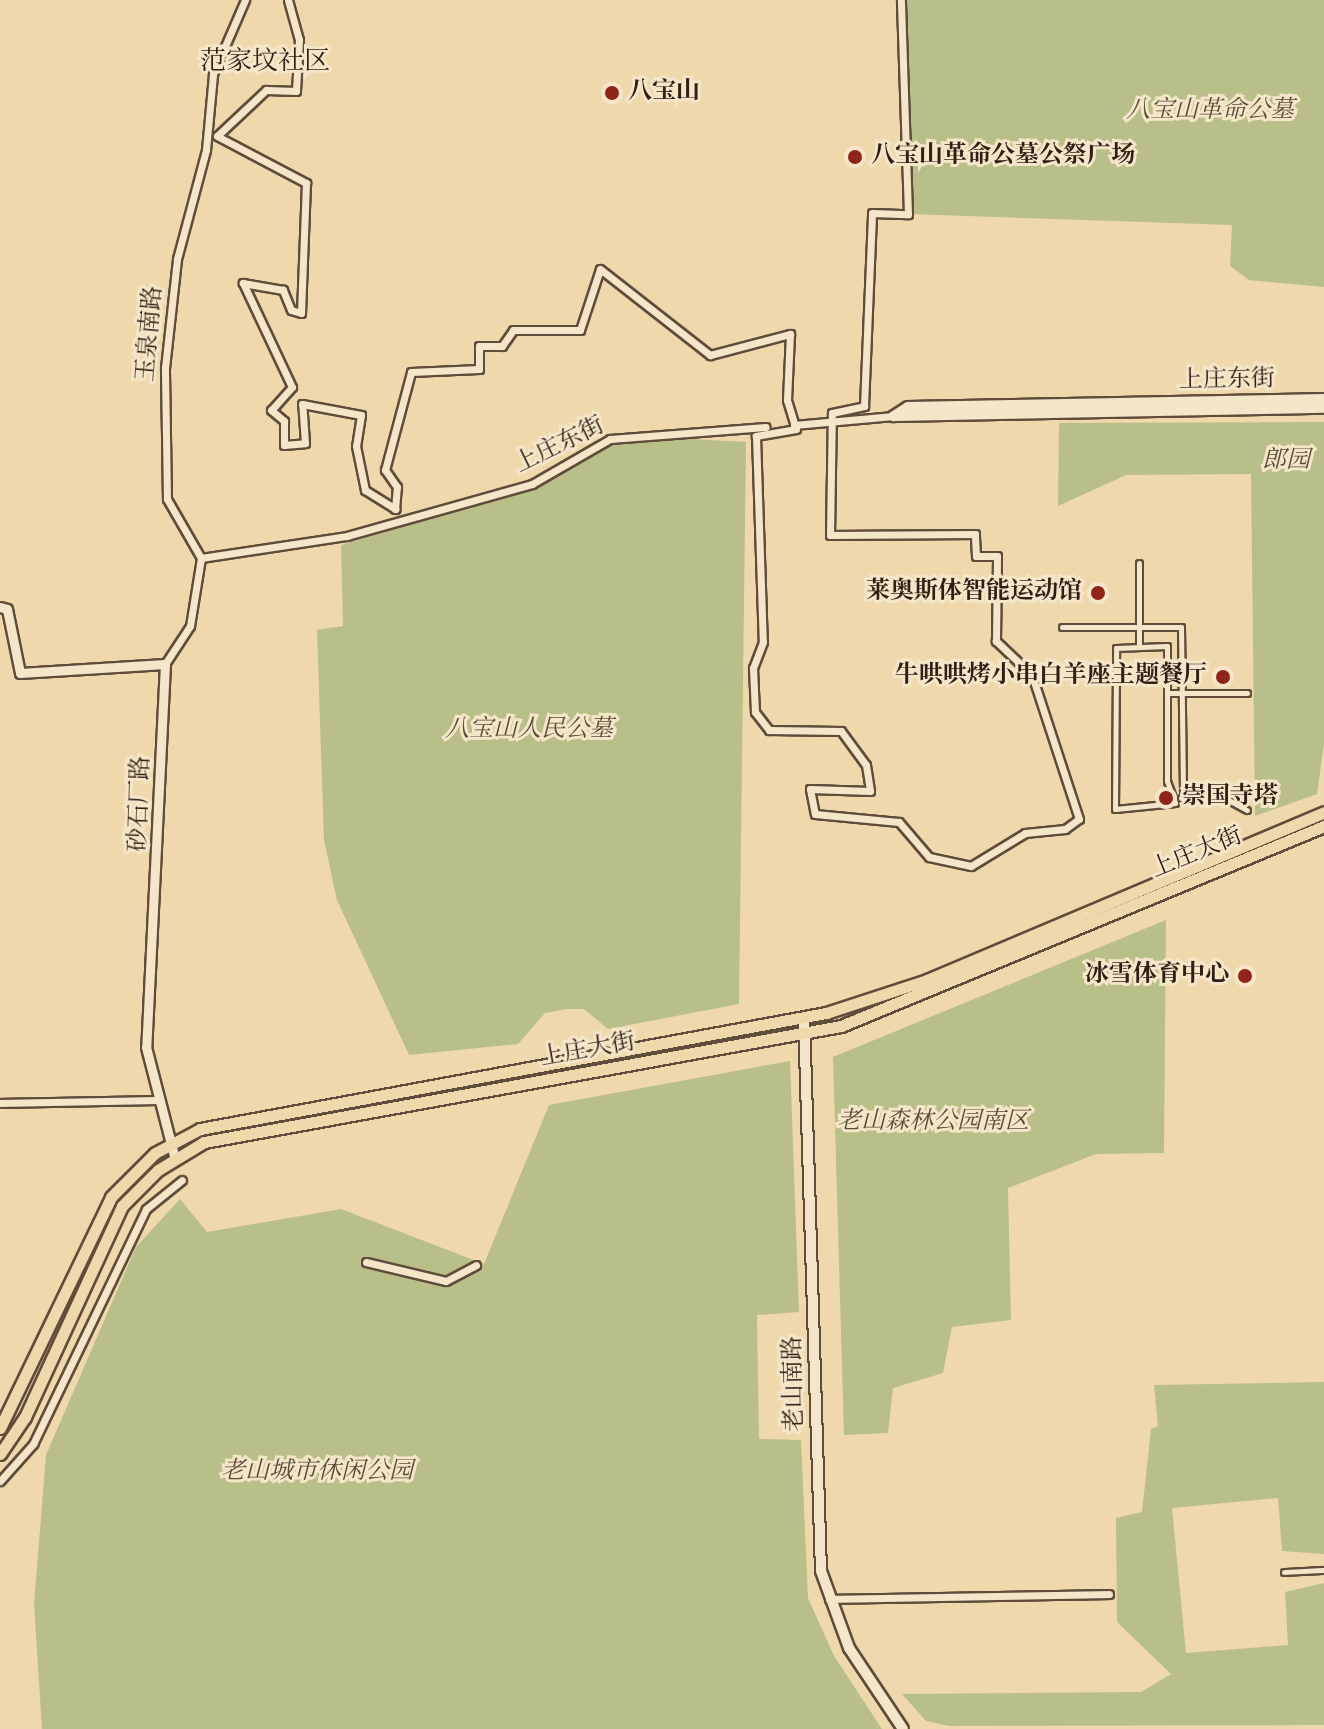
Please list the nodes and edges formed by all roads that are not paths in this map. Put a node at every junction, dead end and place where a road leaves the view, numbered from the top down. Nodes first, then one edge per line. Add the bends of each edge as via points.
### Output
1 (245, 0) edge
2 (288, 0) edge
3 (901, 0) edge
4 (1324, 399) edge
5 (1324, 408) edge
6 (894, 416) junction
7 (201, 558) junction
8 (1139, 563) dead end
9 (0, 607) edge
10 (1062, 627) dead end
11 (1139, 627) junction
12 (1139, 647) junction
13 (165, 664) junction
14 (1167, 693) junction
15 (1182, 693) junction
16 (1247, 693) dead end
17 (1179, 798) junction
18 (1247, 810) dead end
19 (1324, 812) edge
20 (1324, 826) edge
21 (804, 1018) junction
22 (808, 1035) junction
23 (155, 1100) junction
24 (0, 1103) edge
25 (170, 1143) junction
26 (175, 1159) junction
27 (182, 1180) dead end
28 (366, 1262) dead end
29 (476, 1265) dead end
30 (0, 1428) edge
31 (0, 1454) edge
32 (0, 1481) edge
33 (1324, 1570) edge
34 (1284, 1572) dead end
35 (1109, 1594) dead end
36 (829, 1599) junction
37 (903, 1729) edge

1 - 7 street, 玉泉南路 via 213,74 210,130 177,259 165,368 167,499
2 - 3 street via 298,31 296,91 266,90 217,136 306,183 301,313 291,310 283,290 243,283 292,387 271,410 284,421 284,445 305,443 302,404 361,415 356,446 365,490 395,509 397,487 385,470 411,372 479,369 479,346 502,346 513,330 580,330 600,269 710,355 790,334 787,400 796,429 756,436 763,642 753,668 755,712 769,730 841,731 866,765 870,791 810,789 815,814 899,822 929,857 971,866 1025,833 1065,829 1079,819 1032,675 996,641 997,556 976,556 975,534 830,535 832,413 864,406 872,213 908,214
4 - 6 main road, 上庄东街 via 908,407
5 - 6 main road, 上庄东街
6 - 7 street, 上庄东街 via 610,439 527,486 347,536
7 - 13 street via 190,626
8 - 11 street
9 - 13 street via 7,609 20,673
10 - 11 street
11 - 12 street
11 - 15 street via 1181,627
12 - 14 street via 1167,646
12 - 17 street via 1116,648 1115,809 1167,808
13 - 23 street, 砂石厂路 via 146,1047
14 - 15 street
14 - 17 street via 1167,781
15 - 16 street
15 - 17 street
17 - 18 street via 1225,798
19 - 21 main road, 上庄大街 via 912,985
20 - 22 main road, 上庄大街 via 934,990
21 - 22 main road, 老山南路
21 - 25 main road, 上庄大街 via 232,1121
22 - 26 main road, 上庄大街 via 232,1134
22 - 36 main road, 老山南路 via 818,1530
23 - 24 street
23 - 25 street, 砂石厂路
25 - 26 street, 砂石厂路
25 - 30 main road, 上庄大街 via 111,1197
26 - 31 main road, 上庄大街 via 122,1206 25,1417
27 - 32 street via 146,1209 33,1444
28 - 29 street via 446,1281
33 - 34 street
35 - 36 street
36 - 37 main road, 老山南路 via 849,1648

